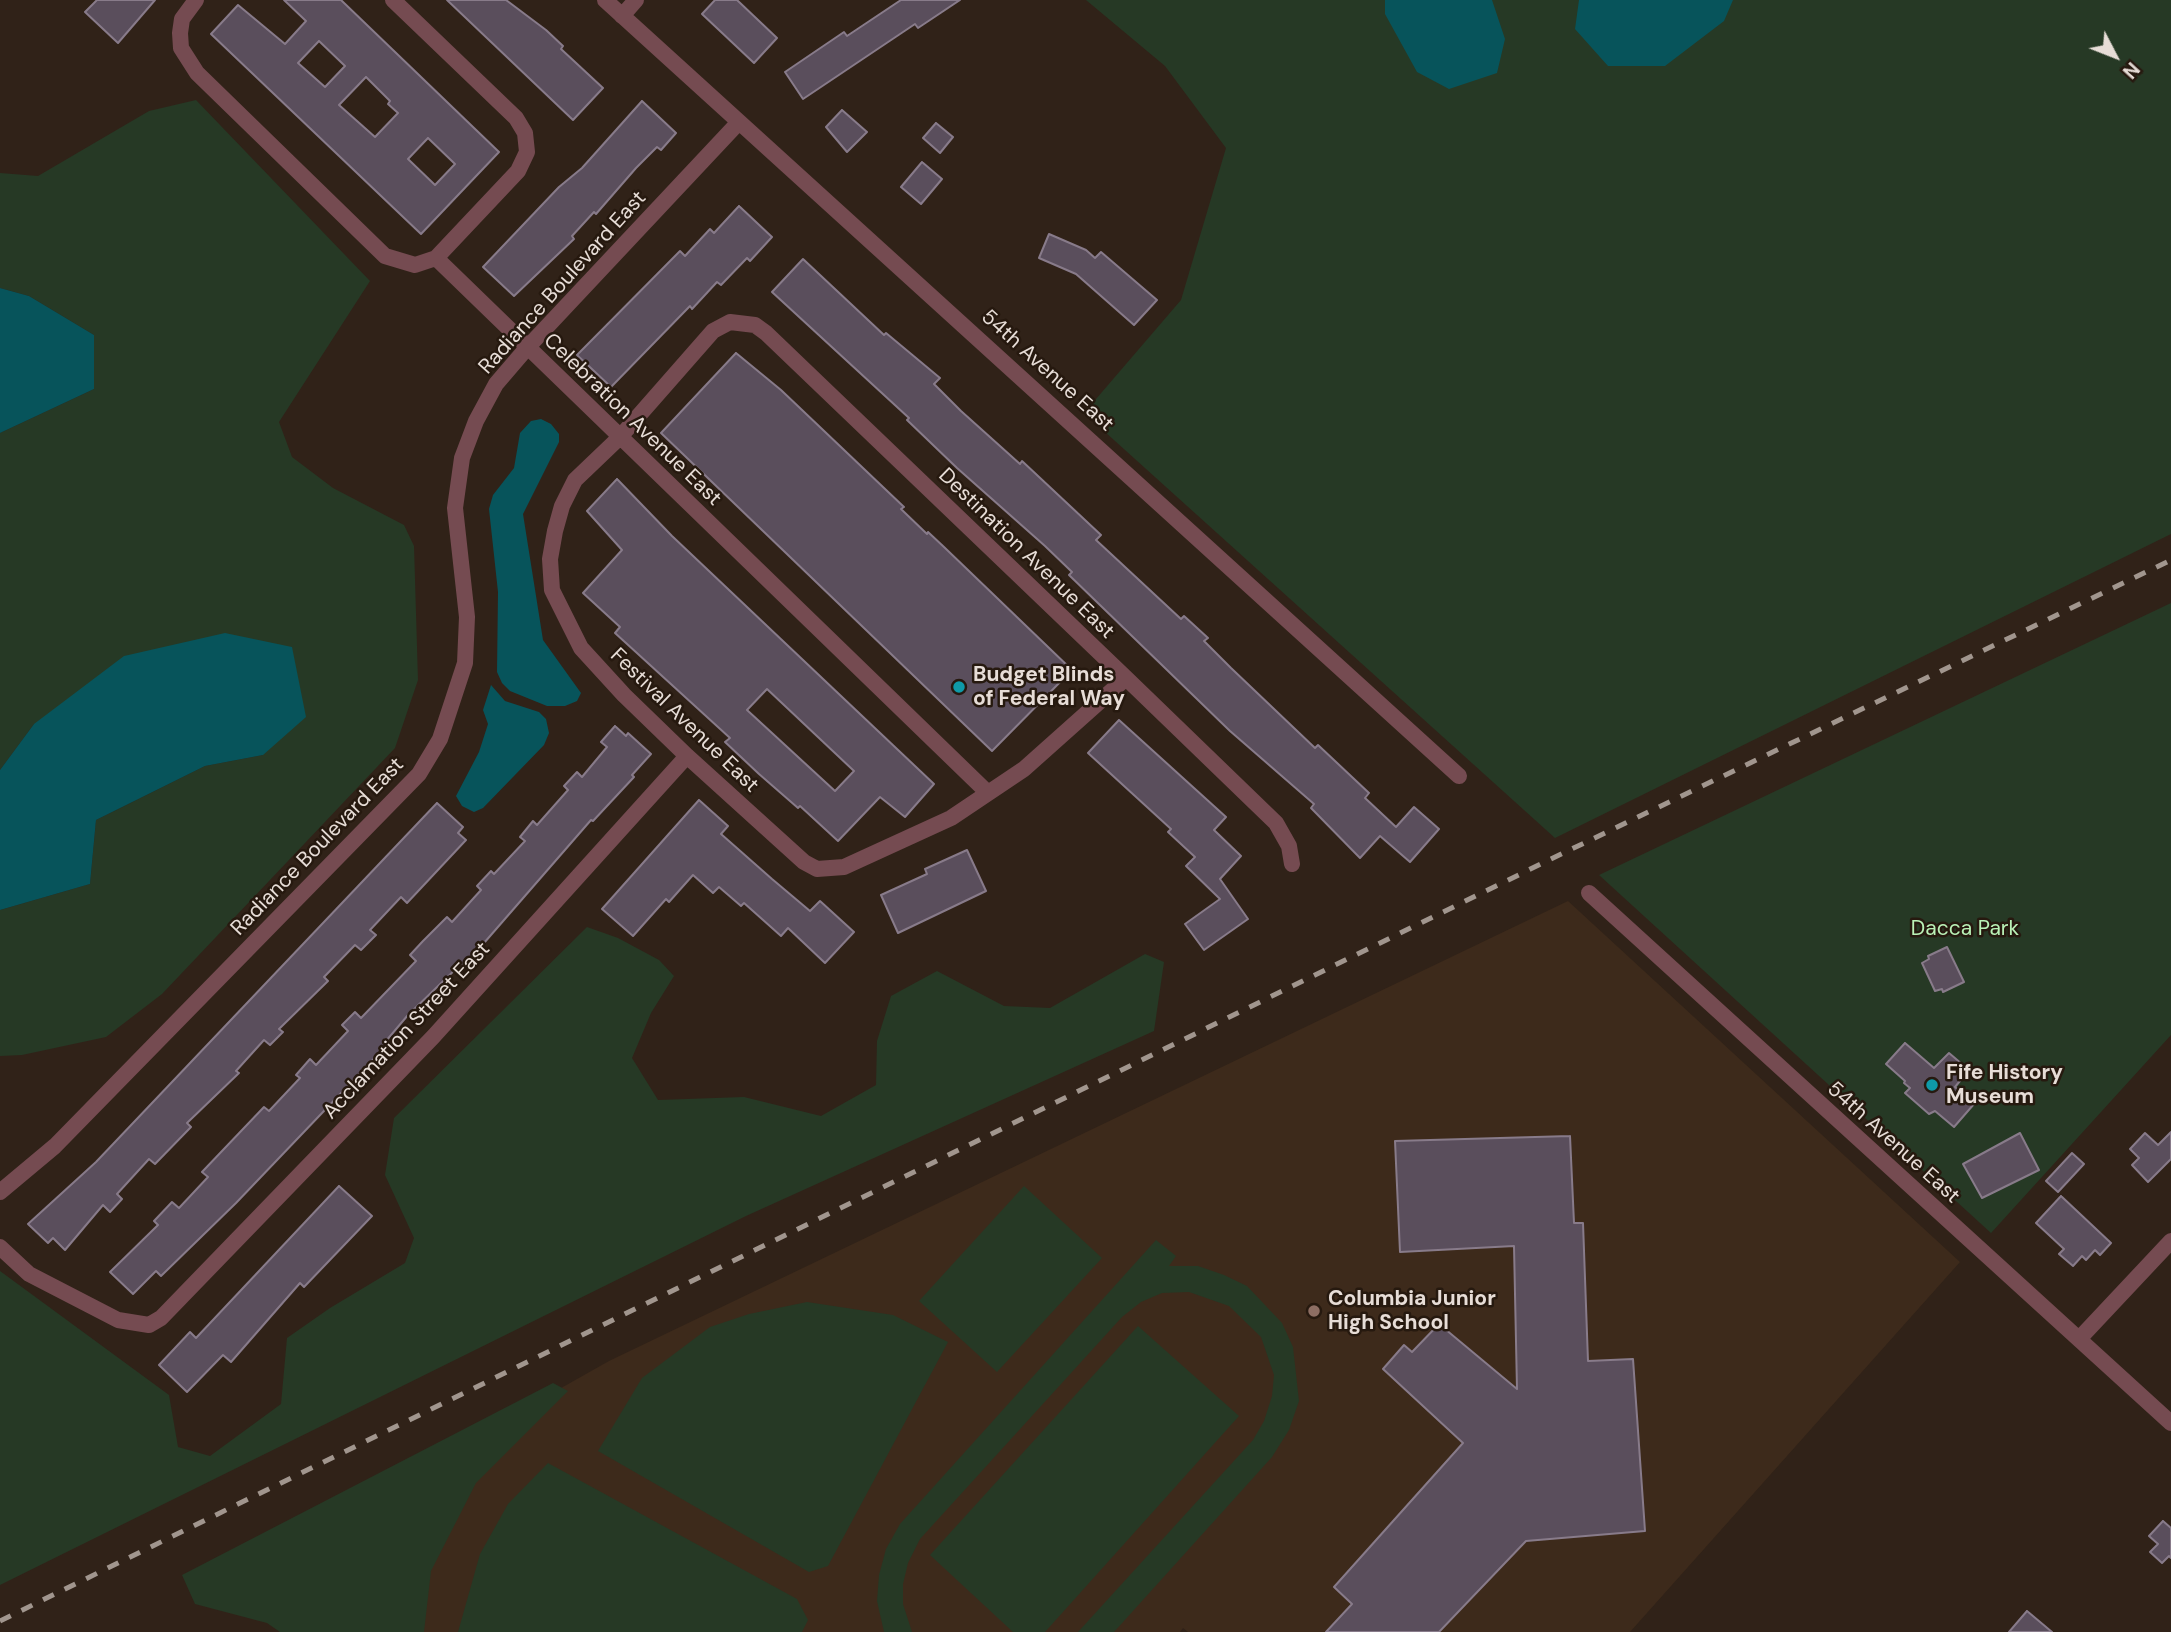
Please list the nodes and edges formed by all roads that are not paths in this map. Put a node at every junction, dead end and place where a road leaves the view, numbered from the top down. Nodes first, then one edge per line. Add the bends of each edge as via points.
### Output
1 (196, 0) edge
2 (393, 0) edge
3 (605, 0) edge
4 (636, 0) edge
5 (622, 16) junction
6 (739, 122) junction
7 (436, 258) junction
8 (739, 322) joint
9 (526, 349) junction
10 (620, 437) junction
11 (1126, 678) junction
12 (687, 756) junction
13 (1459, 776) dead end
14 (988, 793) junction
15 (1292, 864) dead end
16 (1589, 892) dead end
17 (0, 1192) edge
18 (2171, 1241) edge
19 (0, 1247) edge
20 (2079, 1339) junction
21 (2171, 1423) edge

1 - 7 street via 182,19 181,48 197,73 385,256 415,265
2 - 7 street via 516,118 527,142 518,171
3 - 5 street, 54th Avenue East
4 - 5 street
5 - 6 street, 54th Avenue East
6 - 9 street, Radiance Boulevard East
6 - 13 street, 54th Avenue East
7 - 9 street, Celebration Avenue East
8 - 10 street, Festival Avenue East via 730,321 713,331
8 - 11 street, Destination Avenue East via 765,333
9 - 10 street, Celebration Avenue East
9 - 17 street, Radiance Boulevard East via 496,384 462,458 455,508 467,617 465,663 440,739 419,774 55,1146
10 - 12 street, Festival Avenue East via 575,480 562,506 550,559 552,590 581,648
10 - 14 street, Celebration Avenue East
11 - 14 street via 1024,769
11 - 15 street, Destination Avenue East via 1276,822 1289,846
12 - 14 street, Festival Avenue East via 817,869 844,867 951,818
12 - 19 street, Acclamation Street East via 433,1037 161,1318 149,1325 118,1320 29,1274
16 - 20 street, 54th Avenue East
18 - 20 street
20 - 21 street, 54th Avenue East

